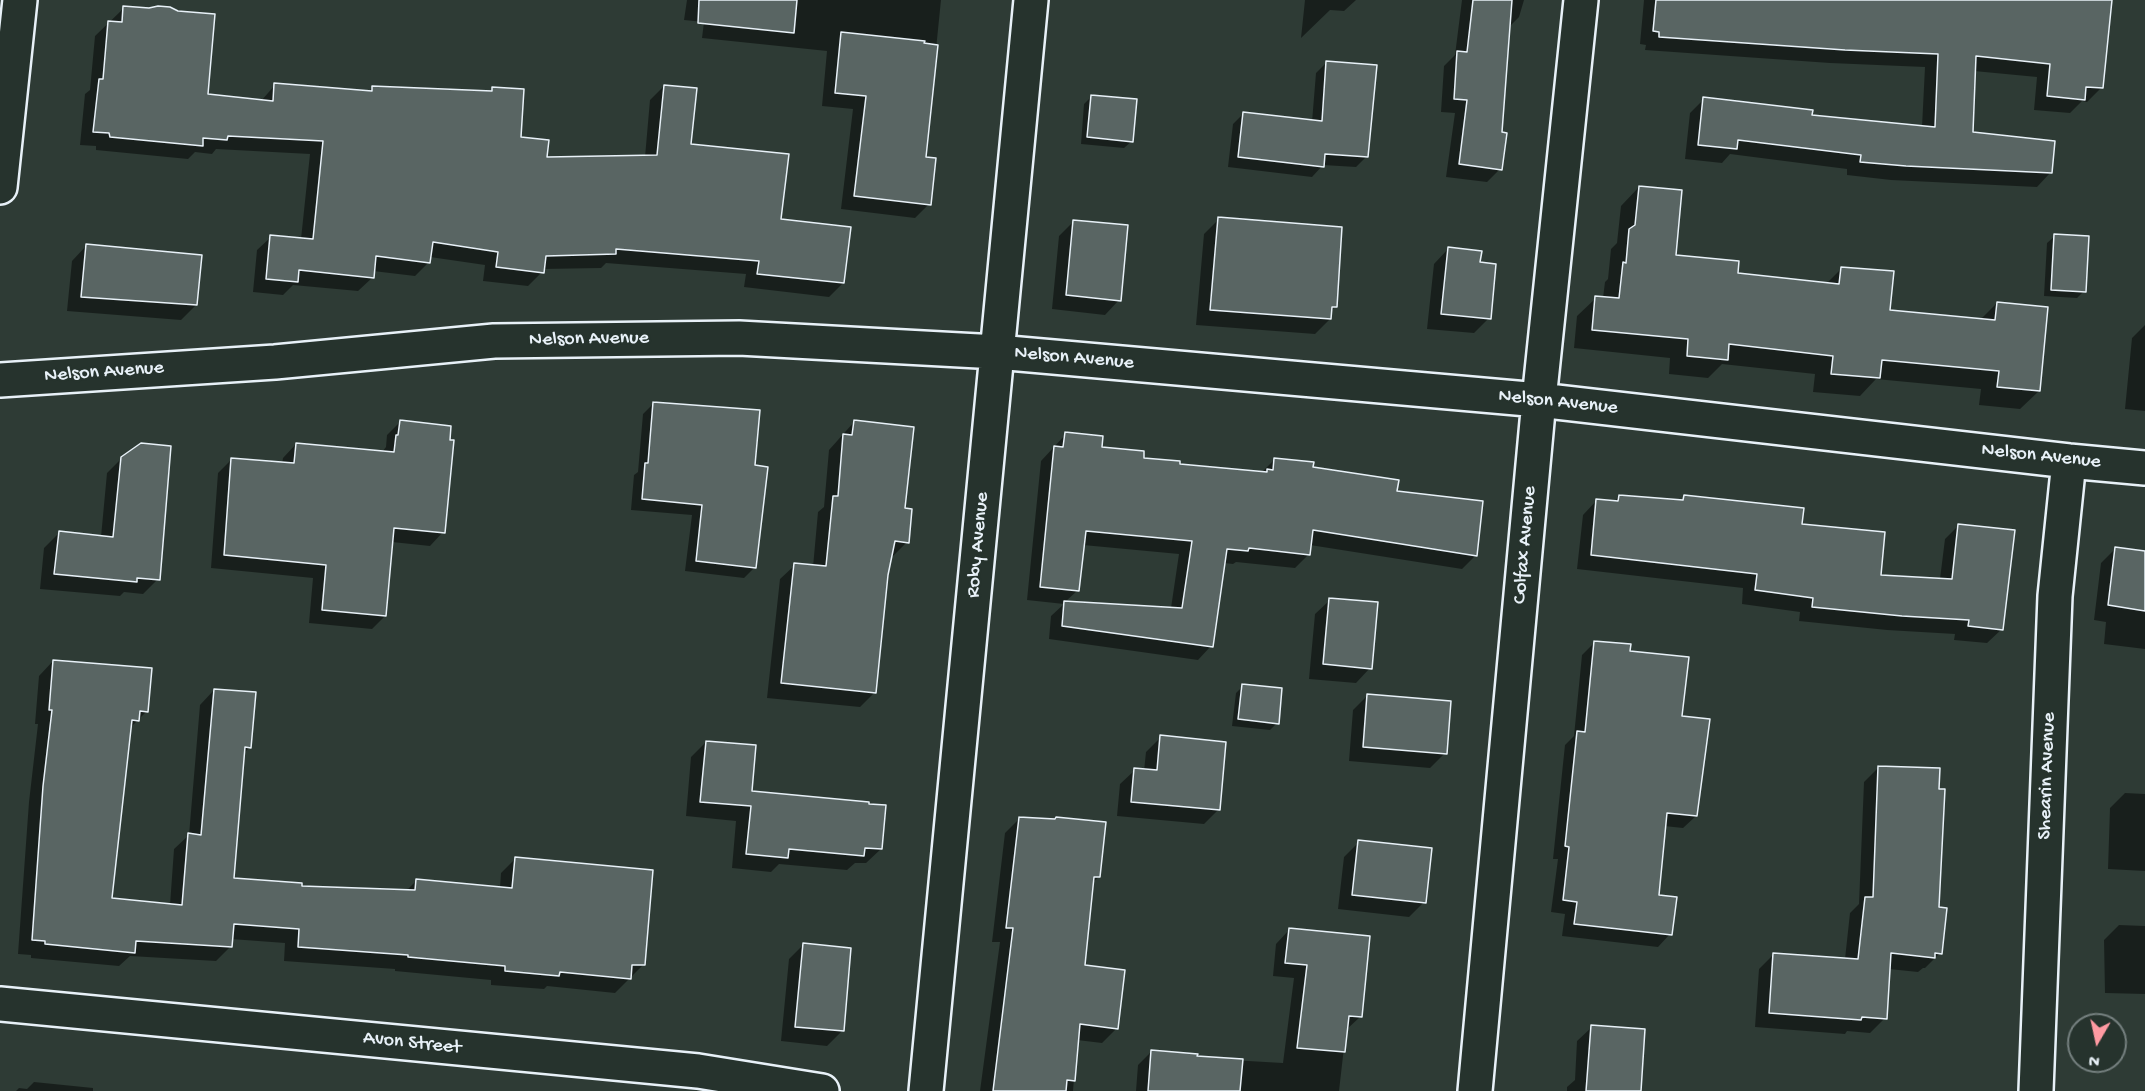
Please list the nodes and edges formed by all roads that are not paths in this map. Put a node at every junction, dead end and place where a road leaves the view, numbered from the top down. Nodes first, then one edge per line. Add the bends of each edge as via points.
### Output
1 (20, 0) edge
2 (1031, 0) edge
3 (1581, 0) edge
4 (0, 187) edge
5 (997, 352) junction
6 (0, 380) edge
7 (1539, 400) junction
8 (2069, 461) junction
9 (2145, 468) edge
10 (0, 1004) edge
11 (822, 1091) edge
12 (926, 1091) edge
13 (1475, 1091) edge
14 (2036, 1091) edge

1 - 4 street
2 - 5 street, Roby Avenue
3 - 7 street, Colfax Avenue
5 - 6 street, Nelson Avenue via 739,338 494,341 275,362
5 - 7 street, Nelson Avenue
5 - 12 street, Roby Avenue
7 - 8 street, Nelson Avenue
7 - 13 street, Colfax Avenue
8 - 9 street, Nelson Avenue
8 - 14 street, Shearin Avenue via 2055,596
10 - 11 street, Avon Street via 698,1071

